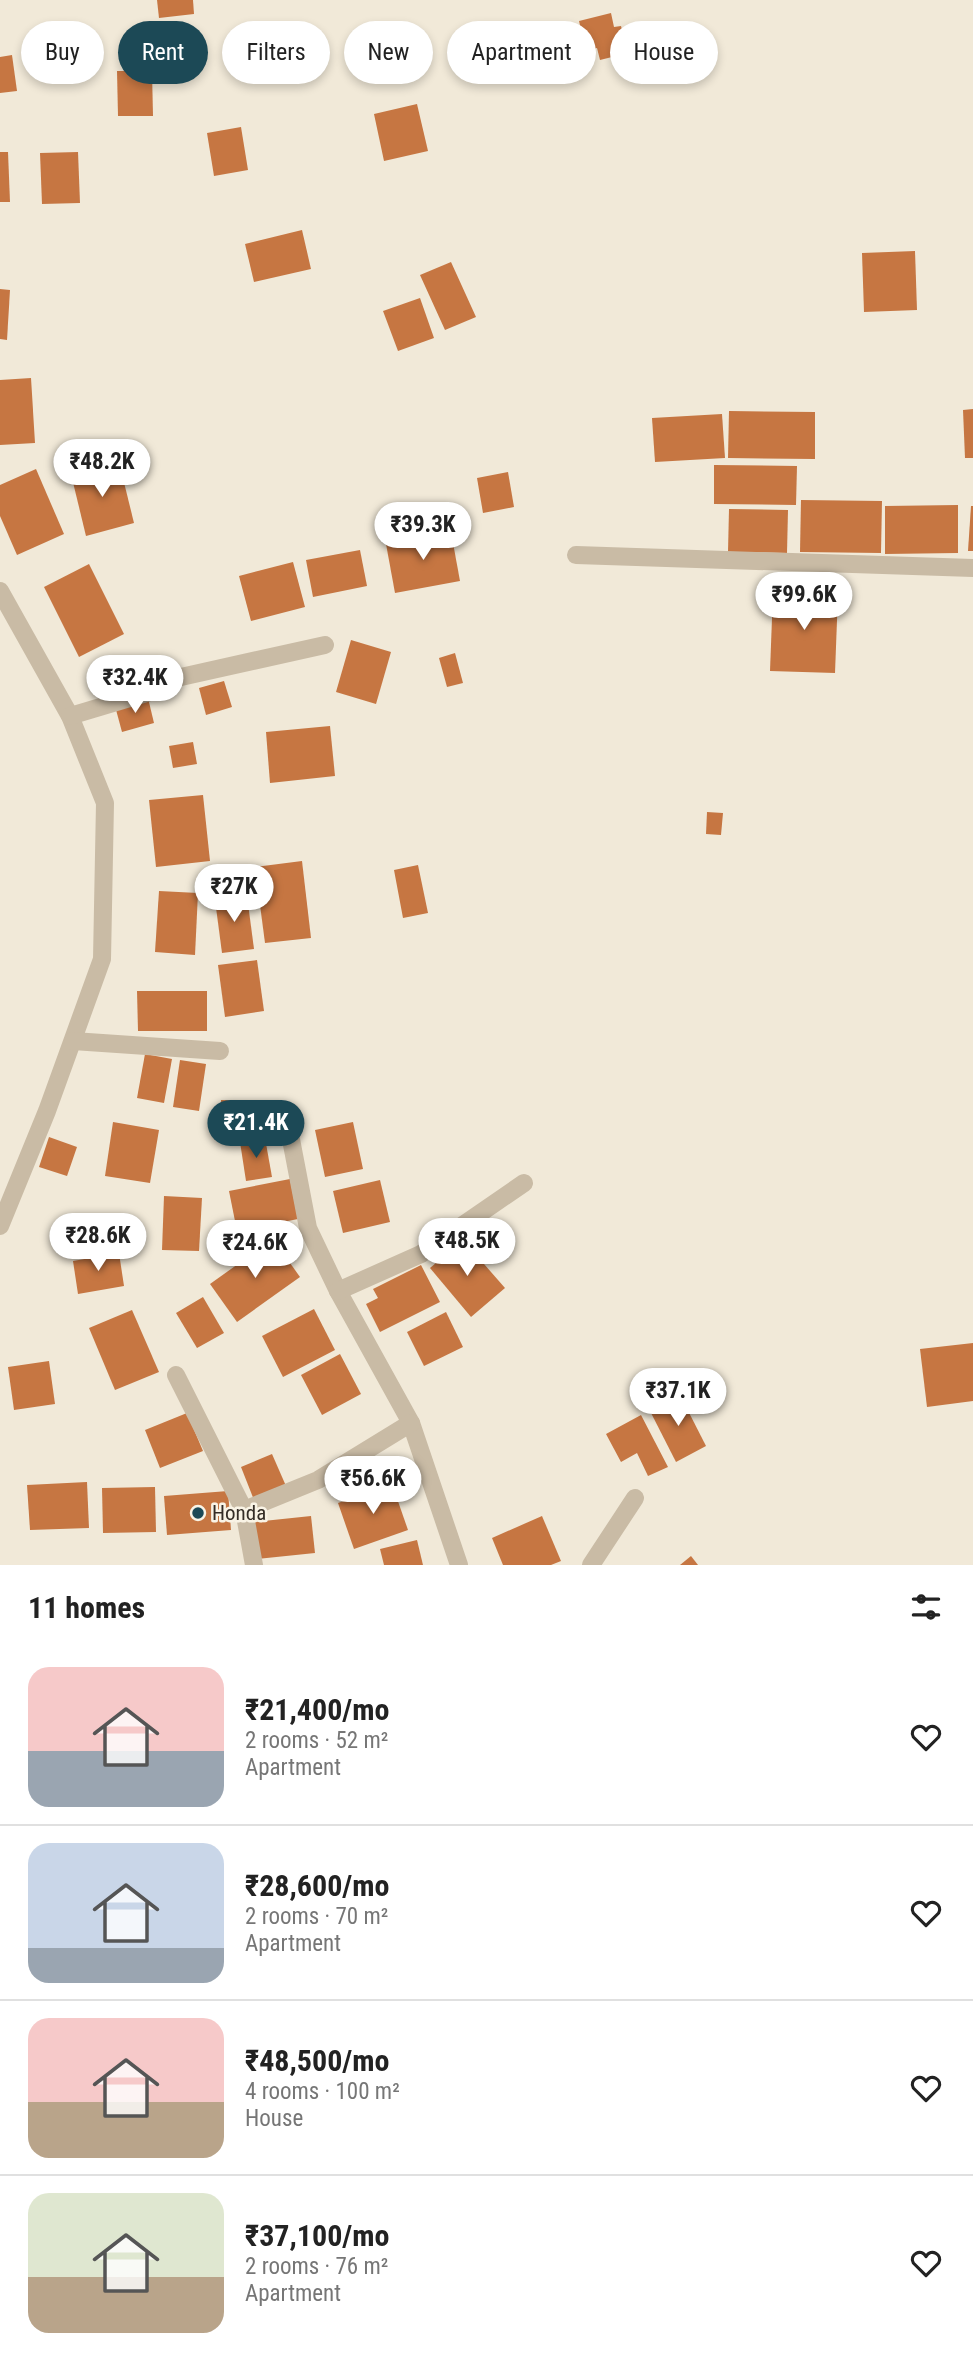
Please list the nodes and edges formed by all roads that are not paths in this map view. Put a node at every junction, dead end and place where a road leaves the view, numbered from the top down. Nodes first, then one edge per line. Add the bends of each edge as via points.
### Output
1 (576, 555) dead end
2 (973, 568) edge
3 (0, 591) edge
4 (325, 645) dead end
5 (70, 716) junction
6 (73, 1041) junction
7 (220, 1051) dead end
8 (289, 1129) dead end
9 (524, 1183) dead end
10 (0, 1226) edge
11 (338, 1291) junction
12 (176, 1375) dead end
13 (411, 1423) junction
14 (635, 1498) dead end
15 (244, 1510) junction
16 (254, 1565) edge
17 (458, 1565) edge
18 (591, 1565) edge

1 - 2 street
3 - 5 street
4 - 5 street via 172,679 157,690
5 - 6 street via 105,803 102,959
6 - 7 street
6 - 10 street
8 - 11 street via 308,1227
9 - 11 street via 421,1254
11 - 13 street
12 - 15 street
13 - 15 street via 318,1480
13 - 17 street
14 - 18 street
15 - 16 street

